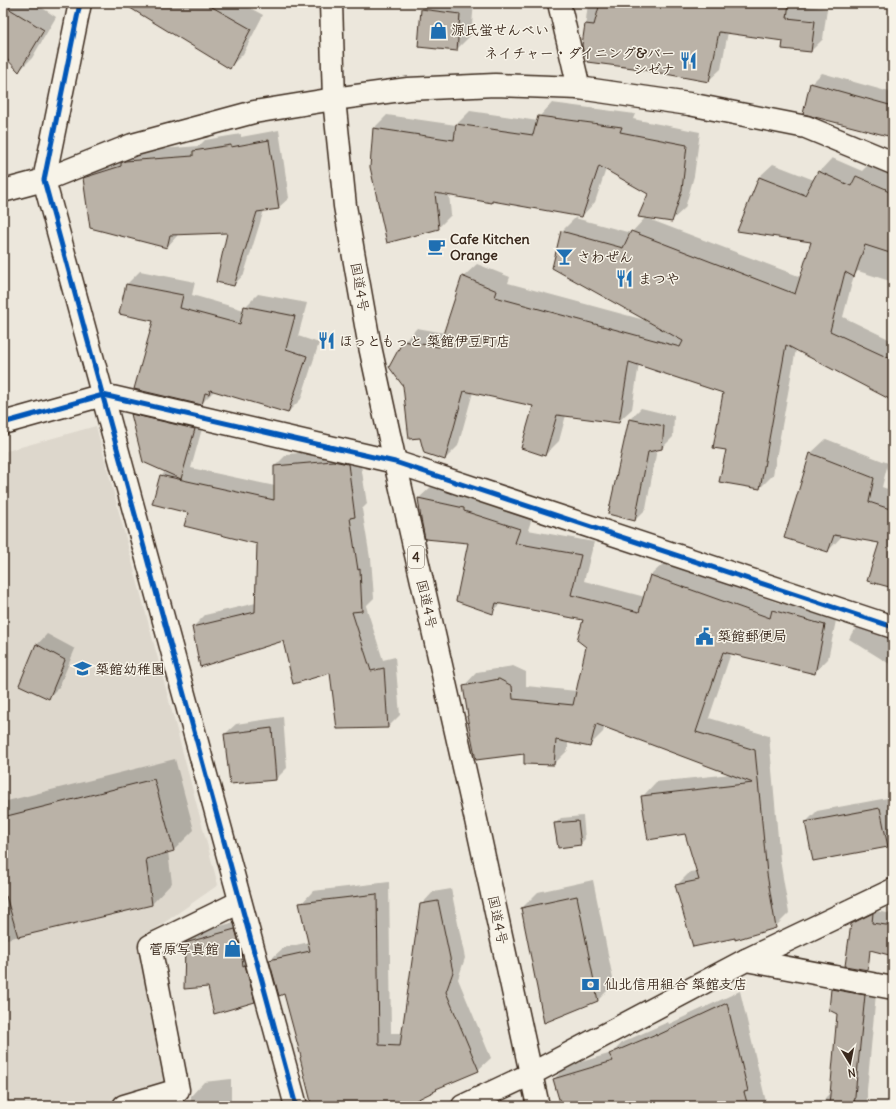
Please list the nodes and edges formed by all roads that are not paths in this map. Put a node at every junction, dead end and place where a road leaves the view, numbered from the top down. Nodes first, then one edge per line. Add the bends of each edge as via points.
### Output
1 (80, 3) edge
2 (331, 3) edge
3 (560, 3) edge
4 (579, 88) junction
5 (334, 99) junction
6 (893, 163) edge
7 (44, 180) junction
8 (3, 190) edge
9 (103, 395) junction
10 (3, 423) edge
11 (394, 462) junction
12 (893, 627) edge
13 (893, 890) edge
14 (240, 902) junction
15 (746, 960) junction
16 (893, 988) edge
17 (531, 1074) junction
18 (124, 1106) edge
19 (296, 1106) edge
20 (463, 1106) edge
21 (538, 1106) edge

1 - 7 main road
2 - 5 main road, 国道4号 / 4
3 - 4 main road
4 - 5 main road via 495,85 408,89
4 - 6 main road via 689,104 806,127
5 - 7 main road via 254,112 132,145
5 - 11 main road, 国道4号 / 4 via 345,206
7 - 8 main road
7 - 9 main road
9 - 10 main road
9 - 11 main road
9 - 14 main road
11 - 12 main road
11 - 17 main road, 国道4号 / 4
13 - 15 main road
14 - 18 main road via 150,946 178,1090
14 - 19 main road
15 - 16 main road
15 - 17 main road
17 - 20 main road
17 - 21 main road, 国道4号 / 4

